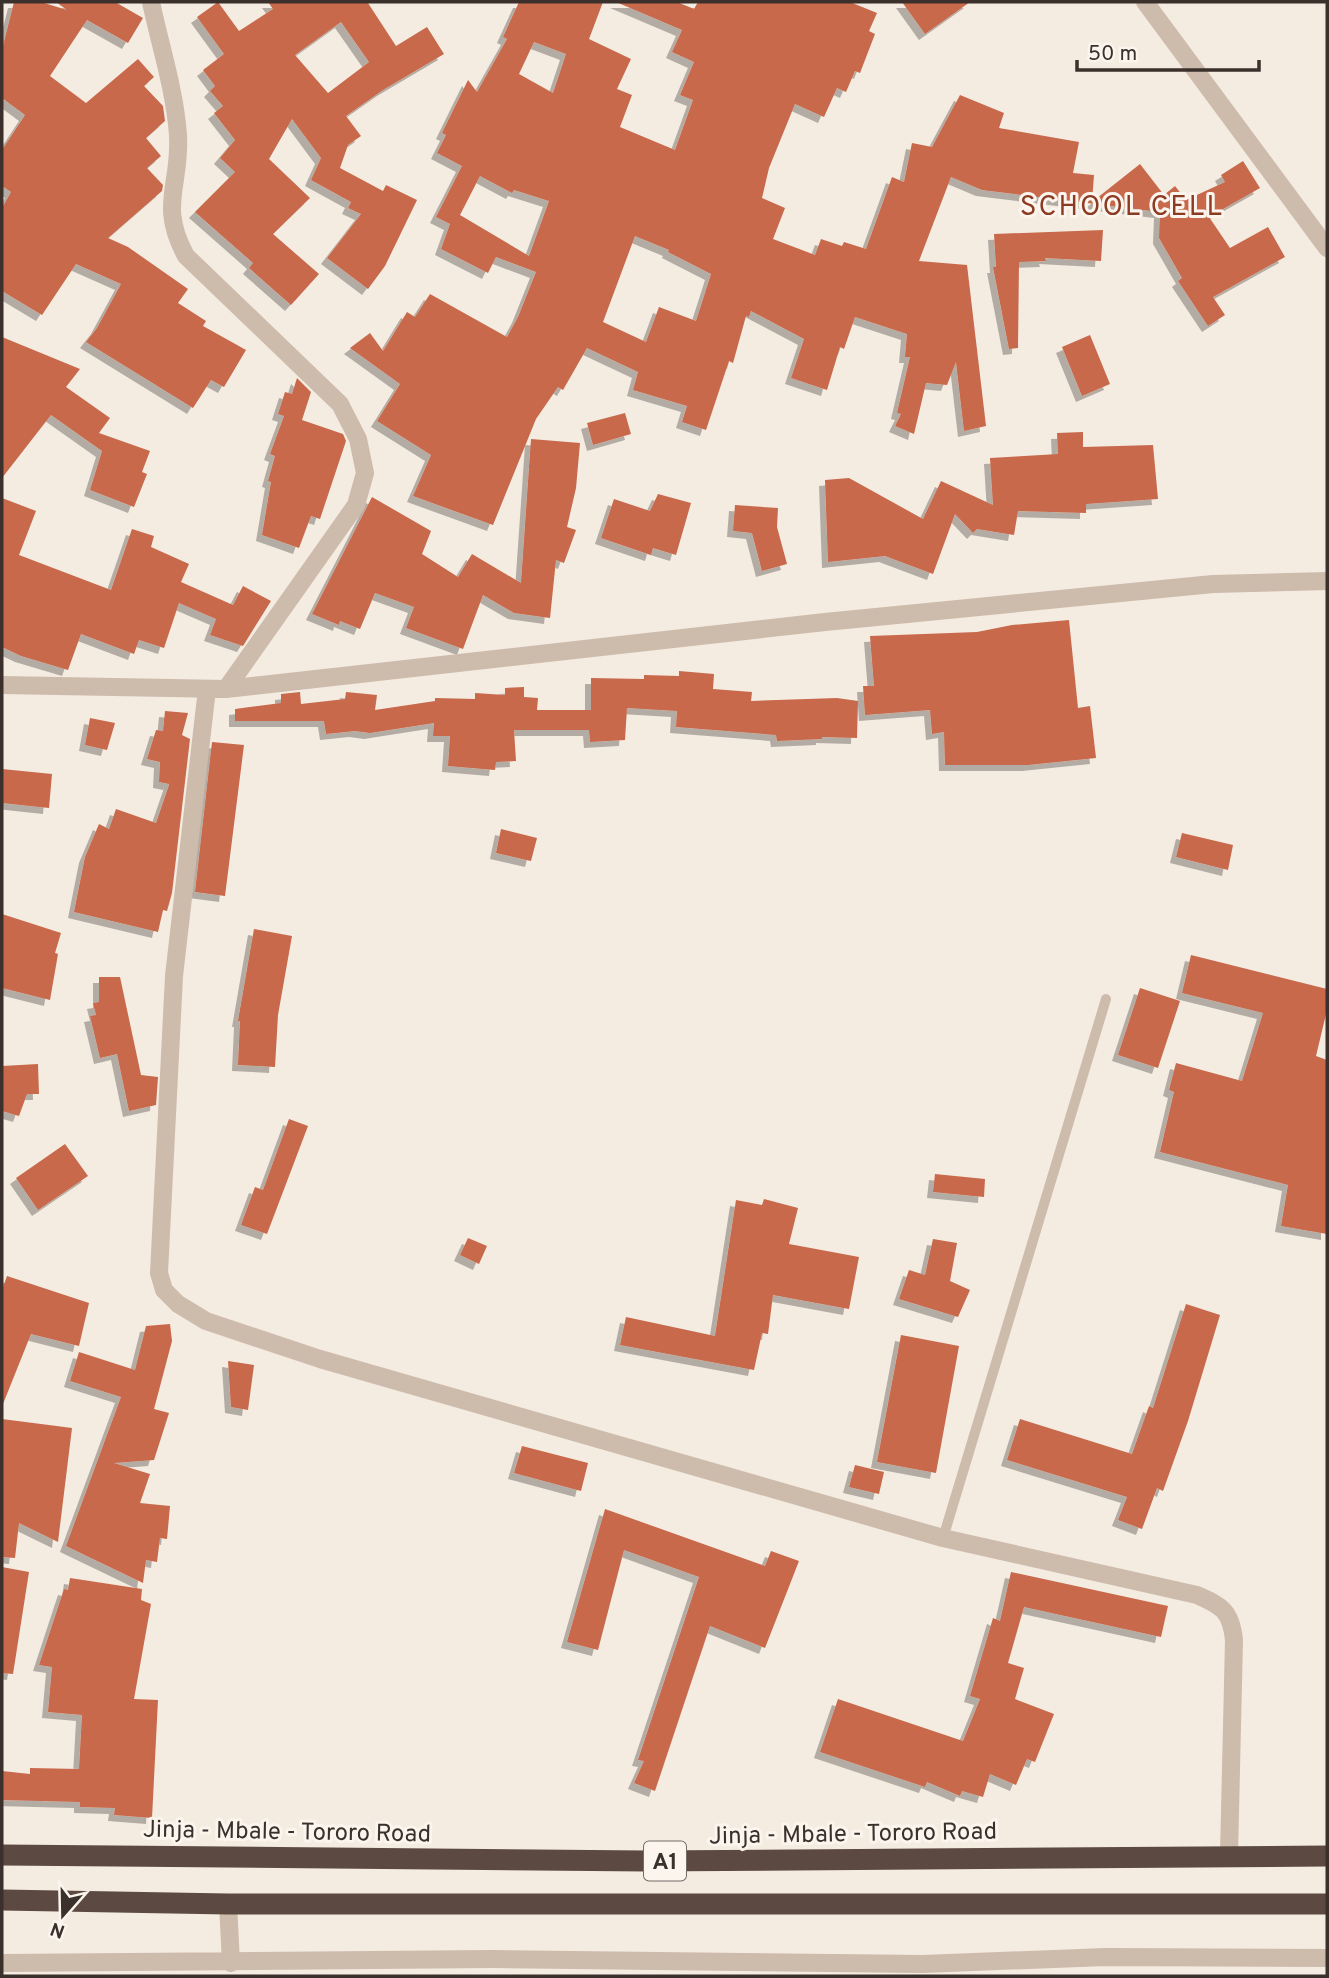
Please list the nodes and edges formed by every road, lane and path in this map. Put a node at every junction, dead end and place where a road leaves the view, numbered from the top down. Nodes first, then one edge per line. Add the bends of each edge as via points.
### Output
1 (151, 2) edge
2 (1144, 2) edge
3 (1327, 248) edge
4 (1327, 581) edge
5 (2, 685) edge
6 (207, 689) junction
7 (226, 689) junction
8 (1106, 999) dead end
9 (943, 1538) junction
10 (2, 1855) edge
11 (1230, 1855) junction
12 (1327, 1856) edge
13 (2, 1900) edge
14 (228, 1903) junction
15 (1327, 1904) edge
16 (1327, 1958) edge
17 (2, 1963) edge
18 (231, 1963) junction

1 - 7 street via 178,137 170,210 174,235 186,256 340,404 358,439 365,473 356,505
2 - 3 street
4 - 7 street via 1213,584 852,619
5 - 6 street
6 - 7 street
6 - 9 street via 174,976 159,1273 164,1290 206,1321 320,1359
8 - 9 lane
9 - 11 street via 1197,1595 1217,1604 1232,1619
10 - 11 highway, Jinja - Mbale - Tororo Road / A1 via 646,1861
11 - 12 highway, Jinja - Mbale - Tororo Road / A1
13 - 14 highway, A1
14 - 15 highway, A1
14 - 18 street
16 - 18 street via 1105,1957 923,1964 493,1959
17 - 18 street

